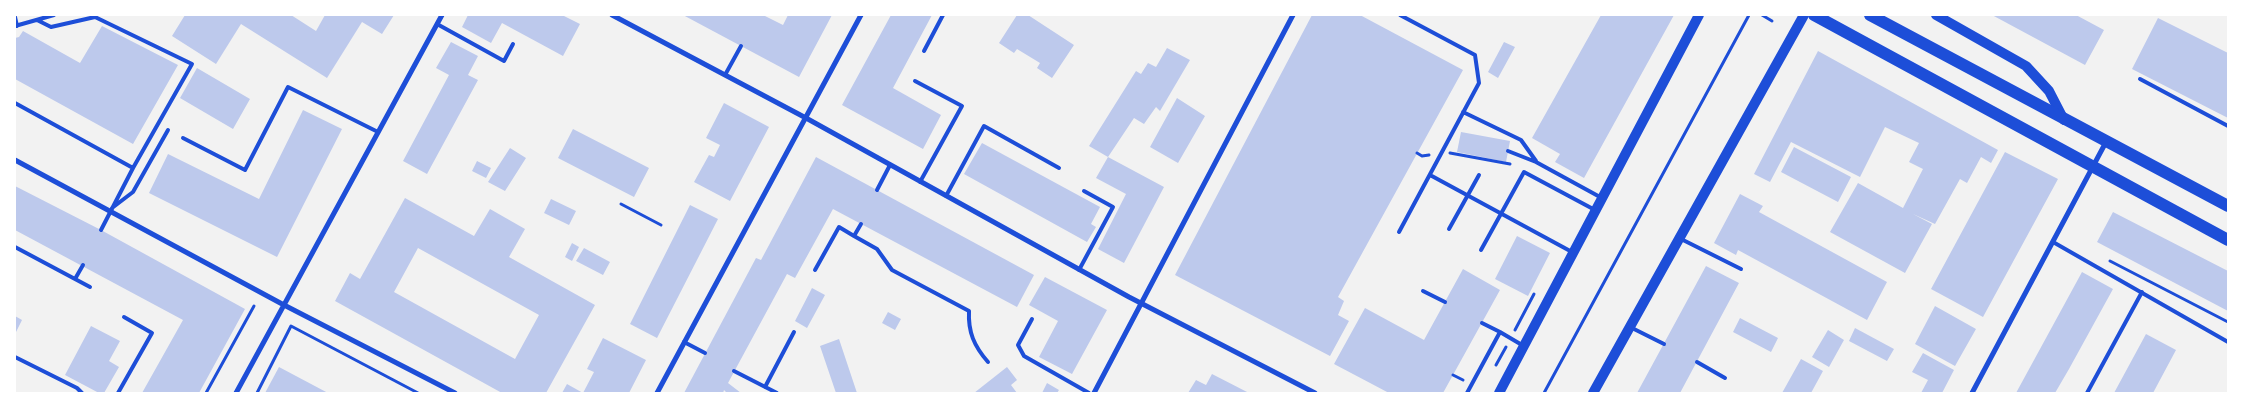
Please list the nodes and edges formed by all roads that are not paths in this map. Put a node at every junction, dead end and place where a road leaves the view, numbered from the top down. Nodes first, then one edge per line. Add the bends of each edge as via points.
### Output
1 (54, 15) edge
2 (442, 15) edge
3 (612, 15) edge
4 (861, 15) edge
5 (943, 15) edge
6 (1293, 15) edge
7 (1400, 15) edge
8 (1699, 15) edge
9 (1804, 15) edge
10 (1814, 15) edge
11 (1870, 15) edge
12 (1936, 15) edge
13 (15, 17) edge
14 (37, 20) junction
15 (438, 24) junction
16 (16, 26) edge
17 (513, 44) dead end
18 (741, 46) dead end
19 (924, 51) dead end
20 (725, 75) junction
21 (2140, 79) dead end
22 (915, 81) dead end
23 (15, 103) edge
24 (1463, 112) junction
25 (806, 118) junction
26 (2064, 120) junction
27 (2228, 126) edge
28 (168, 130) dead end
29 (378, 132) junction
30 (183, 138) dead end
31 (2106, 142) junction
32 (1508, 151) dead end
33 (15, 160) edge
34 (1536, 162) junction
35 (890, 165) junction
36 (2093, 166) junction
37 (133, 168) junction
38 (1059, 168) dead end
39 (1479, 175) dead end
40 (1430, 176) junction
41 (920, 182) junction
42 (877, 190) dead end
43 (1084, 191) dead end
44 (946, 196) junction
45 (1467, 196) junction
46 (1602, 198) junction
47 (2228, 206) edge
48 (110, 210) junction
49 (1596, 210) junction
50 (1500, 214) junction
51 (860, 224) dead end
52 (1449, 229) dead end
53 (101, 230) dead end
54 (1399, 232) dead end
55 (854, 236) junction
56 (1679, 238) junction
57 (2228, 240) edge
58 (2053, 242) junction
59 (15, 247) edge
60 (1481, 250) dead end
61 (1574, 252) junction
62 (82, 265) dead end
63 (1741, 269) dead end
64 (815, 270) dead end
65 (1079, 270) junction
66 (75, 279) junction
67 (90, 288) dead end
68 (1423, 291) dead end
69 (2142, 292) junction
70 (1445, 302) dead end
71 (1141, 303) junction
72 (284, 304) junction
73 (124, 317) dead end
74 (1032, 319) dead end
75 (1482, 323) dead end
76 (1630, 326) junction
77 (794, 332) dead end
78 (1500, 332) junction
79 (684, 342) junction
80 (2228, 342) edge
81 (1664, 344) dead end
82 (1524, 346) junction
83 (705, 353) dead end
84 (15, 357) edge
85 (988, 362) dead end
86 (1697, 362) dead end
87 (734, 371) dead end
88 (1725, 378) dead end
89 (765, 387) junction
90 (77, 388) junction
91 (74, 393) edge
92 (82, 393) edge
93 (118, 393) edge
94 (236, 393) edge
95 (454, 393) edge
96 (657, 393) edge
97 (776, 393) edge
98 (1090, 393) edge
99 (1094, 393) edge
100 (1316, 393) edge
101 (1467, 393) edge
102 (1499, 393) edge
103 (1593, 393) edge
104 (1972, 393) edge
105 (2087, 393) edge

1 - 14 lane
2 - 15 street
3 - 20 street
4 - 25 street
5 - 19 lane
6 - 71 street
7 - 24 lane via 1475,55 1479,82
8 - 46 main road
9 - 56 main road
10 - 36 main road
11 - 26 main road
12 - 26 main road via 2026,66 2049,91
13 - 16 lane
14 - 16 lane
14 - 37 lane via 51,27 95,17 192,64
15 - 17 lane via 504,61
15 - 29 street
18 - 20 lane
20 - 25 street
21 - 27 lane
22 - 41 lane via 962,106
23 - 37 lane
24 - 34 lane via 1521,140
24 - 40 lane
25 - 35 street
25 - 79 street
26 - 31 main road
28 - 48 lane via 133,192
29 - 30 lane via 288,87 245,170
29 - 72 street
31 - 36 street
31 - 47 main road
32 - 34 lane
33 - 48 street
34 - 46 lane
35 - 41 street
35 - 42 lane
36 - 57 main road
36 - 58 street
37 - 48 lane
38 - 44 lane via 984,126
39 - 45 lane
40 - 45 lane
40 - 54 lane
41 - 44 street
43 - 65 lane via 1113,208
44 - 65 street
45 - 50 lane
45 - 52 lane
46 - 49 main road
48 - 53 lane
48 - 72 street
49 - 50 lane via 1524,172
49 - 61 main road
50 - 60 lane
50 - 61 lane
51 - 55 lane
55 - 64 lane via 839,227
55 - 85 lane via 878,249 892,270 968,311 970,333 976,348
56 - 63 lane
56 - 76 main road
58 - 69 lane
58 - 104 street
59 - 66 lane
61 - 82 main road
62 - 66 lane
65 - 71 street
66 - 67 lane
68 - 70 lane
69 - 80 lane
69 - 105 lane
71 - 99 street
71 - 100 street
72 - 94 street
72 - 95 street
73 - 93 lane via 152,332
74 - 98 lane via 1018,345 1024,356
75 - 78 lane
76 - 81 lane
76 - 103 main road
77 - 89 lane
78 - 82 lane
78 - 101 lane
79 - 83 lane
79 - 96 street
82 - 102 main road
84 - 90 lane
86 - 88 lane
87 - 89 lane
89 - 97 lane
90 - 91 lane
90 - 92 lane

